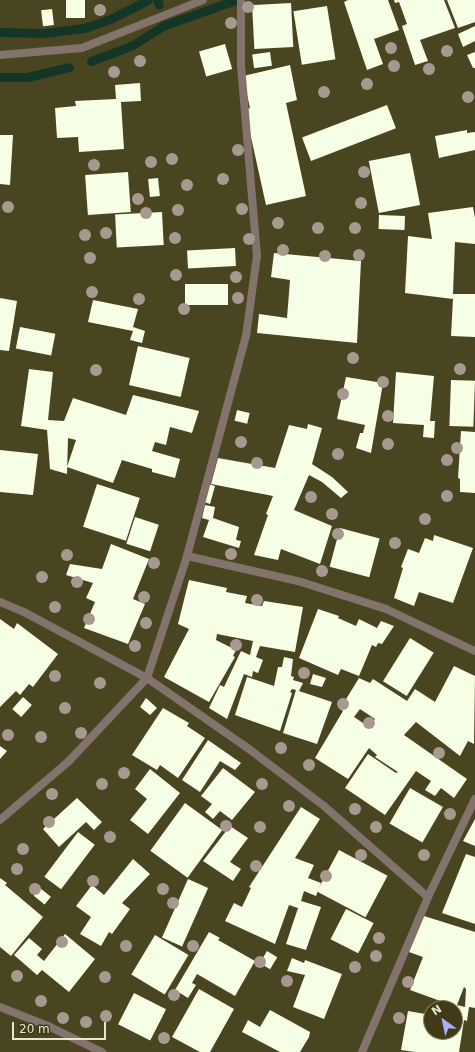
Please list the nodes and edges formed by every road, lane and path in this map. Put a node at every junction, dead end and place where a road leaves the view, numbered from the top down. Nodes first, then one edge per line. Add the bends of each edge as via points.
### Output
1 (203, 0) edge
2 (241, 0) edge
3 (0, 55) edge
4 (188, 556) junction
5 (0, 602) edge
6 (475, 651) edge
7 (147, 678) junction
8 (475, 799) edge
9 (0, 820) edge
10 (428, 897) junction
11 (0, 1007) edge
12 (102, 1052) edge
13 (362, 1052) edge

1 - 3 street via 82,48
2 - 4 street via 242,82 257,256 246,336
4 - 6 street via 301,582 386,609
4 - 7 street
5 - 7 street via 24,612
7 - 9 street via 69,761
7 - 10 street via 245,746 324,806
8 - 10 street
10 - 13 street
11 - 12 street

